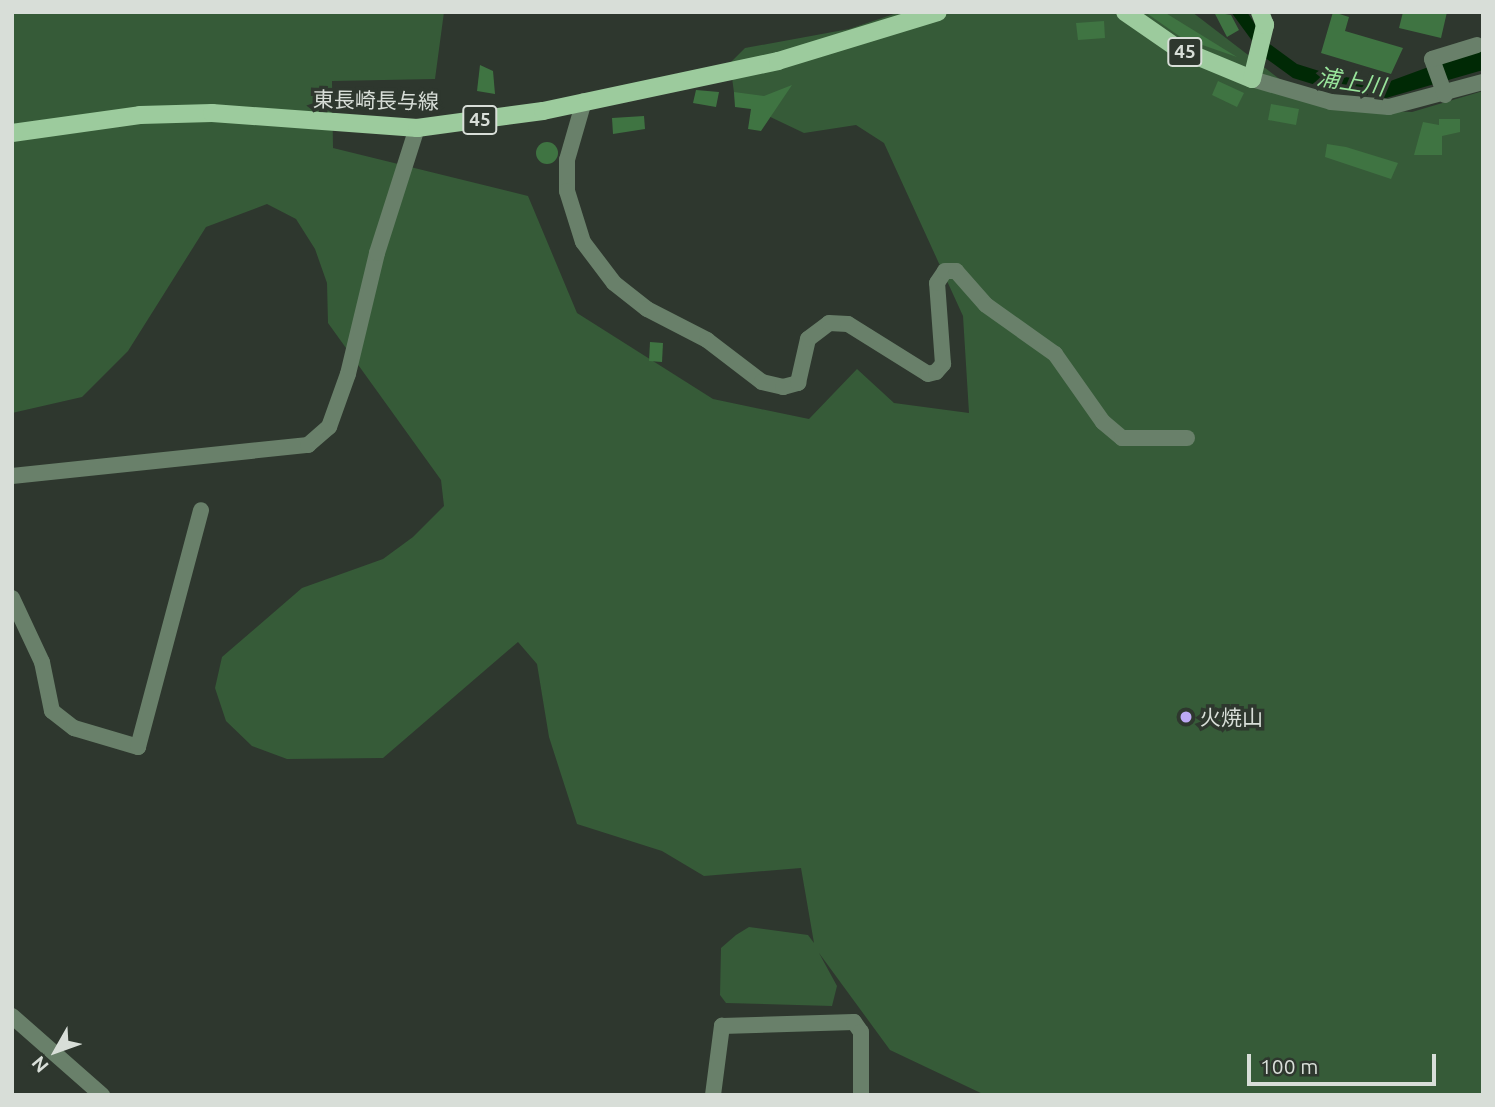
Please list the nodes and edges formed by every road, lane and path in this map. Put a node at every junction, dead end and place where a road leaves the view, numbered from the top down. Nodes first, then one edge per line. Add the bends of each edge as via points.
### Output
1 (938, 12) edge
2 (1125, 12) edge
3 (1262, 18) edge
4 (1477, 45) dead end
5 (1252, 79) junction
6 (1483, 82) edge
7 (1445, 95) junction
8 (584, 101) junction
9 (417, 128) junction
10 (12, 133) edge
11 (1187, 438) dead end
12 (12, 476) edge
13 (201, 510) dead end
14 (12, 598) edge
15 (12, 1016) edge
16 (102, 1095) edge
17 (713, 1095) edge
18 (861, 1095) edge

1 - 8 main road, 東長崎長与線 / 45 via 778,61
2 - 5 main road, 45 via 1177,48
3 - 5 main road
4 - 7 street via 1432,60
5 - 7 street via 1331,102 1406,107
6 - 7 street
8 - 9 main road, 東長崎長与線 / 45
8 - 11 street via 567,181 583,242 614,283 647,309 707,340 762,382 783,387 798,383 808,339 829,323 848,324 928,374 936,372 943,364 937,283 945,271 956,271 986,305 1055,354 1103,422 1122,438
9 - 10 main road, 東長崎長与線 / 45 via 212,113 83,120
9 - 12 street via 377,253 348,374 329,426 308,445
13 - 14 street via 138,747 74,728 52,711 42,662
15 - 16 street
17 - 18 street via 722,1026 826,1022 854,1022 861,1032

